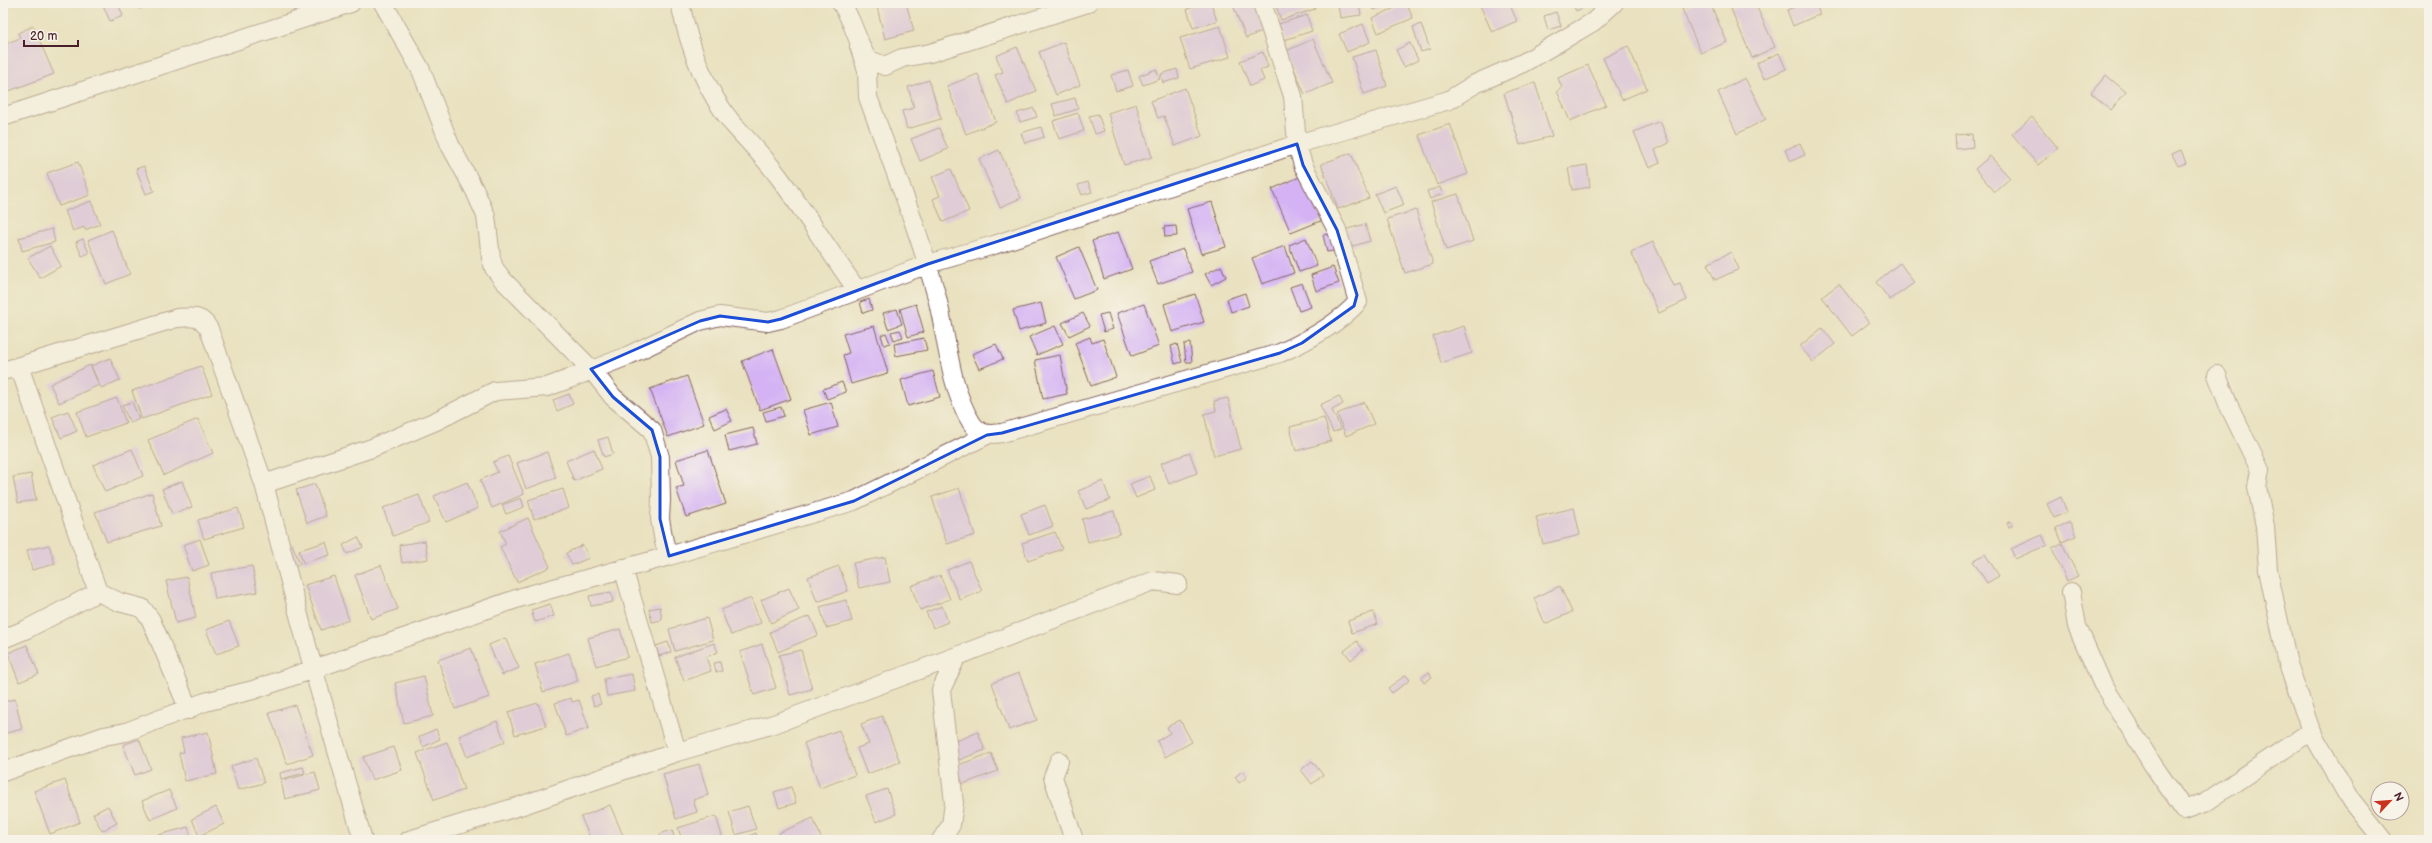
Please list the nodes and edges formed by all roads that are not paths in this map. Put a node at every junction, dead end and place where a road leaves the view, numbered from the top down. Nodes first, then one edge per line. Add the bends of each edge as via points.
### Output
1 (351, 3) edge
2 (383, 3) edge
3 (680, 3) edge
4 (841, 3) edge
5 (1088, 3) edge
6 (1262, 3) edge
7 (1614, 3) edge
8 (859, 46) junction
9 (3, 117) edge
10 (1297, 144) junction
11 (928, 264) junction
12 (857, 290) junction
13 (11, 368) edge
14 (591, 369) junction
15 (2217, 375) dead end
16 (987, 435) junction
17 (264, 484) junction
18 (669, 556) junction
19 (623, 568) junction
20 (1178, 584) dead end
21 (98, 592) junction
22 (2071, 592) dead end
23 (3, 639) edge
24 (958, 656) junction
25 (313, 668) junction
26 (189, 710) junction
27 (2312, 731) junction
28 (677, 752) junction
29 (1059, 761) dead end
30 (3, 772) edge
31 (363, 840) edge
32 (410, 840) edge
33 (941, 840) edge
34 (1074, 840) edge
35 (2383, 840) edge

1 - 9 street
2 - 14 street via 421,70 450,145 486,216 494,268
3 - 12 street via 687,36 714,96 780,179
4 - 8 street via 848,13
5 - 8 street via 930,53 902,58 885,66 867,59
6 - 10 street via 1293,96
7 - 10 street via 1593,22 1566,38 1523,63 1474,84 1449,100
8 - 11 street via 867,70 868,97
10 - 11 street via 994,245
10 - 16 street via 1303,165 1337,230 1357,295 1358,302 1354,306 1302,343 1280,354 1002,433
11 - 12 street
11 - 16 street via 944,323 956,384 970,422 978,432
12 - 14 street via 768,322 720,316 700,320 625,357
13 - 17 street via 177,318 194,316 204,320
13 - 21 street
14 - 17 street via 547,386 495,391 436,421 372,448
14 - 18 street via 613,396 652,430 660,457 660,519
15 - 27 street via 2260,470 2257,487 2265,526 2268,570 2288,664
16 - 18 street via 854,502
17 - 25 street
18 - 19 street
19 - 25 street via 522,597
19 - 28 street
20 - 24 street via 1153,581
21 - 23 street
21 - 26 street via 118,602 142,608 151,620
22 - 27 street via 2077,626 2102,683 2184,810 2206,802
24 - 28 street via 787,720
24 - 33 street via 940,690 954,803 951,825
25 - 26 street via 253,690 205,702
25 - 31 street
26 - 30 street via 126,732 104,736
27 - 35 street via 2348,796
28 - 32 street via 520,806
29 - 34 street via 1053,777

